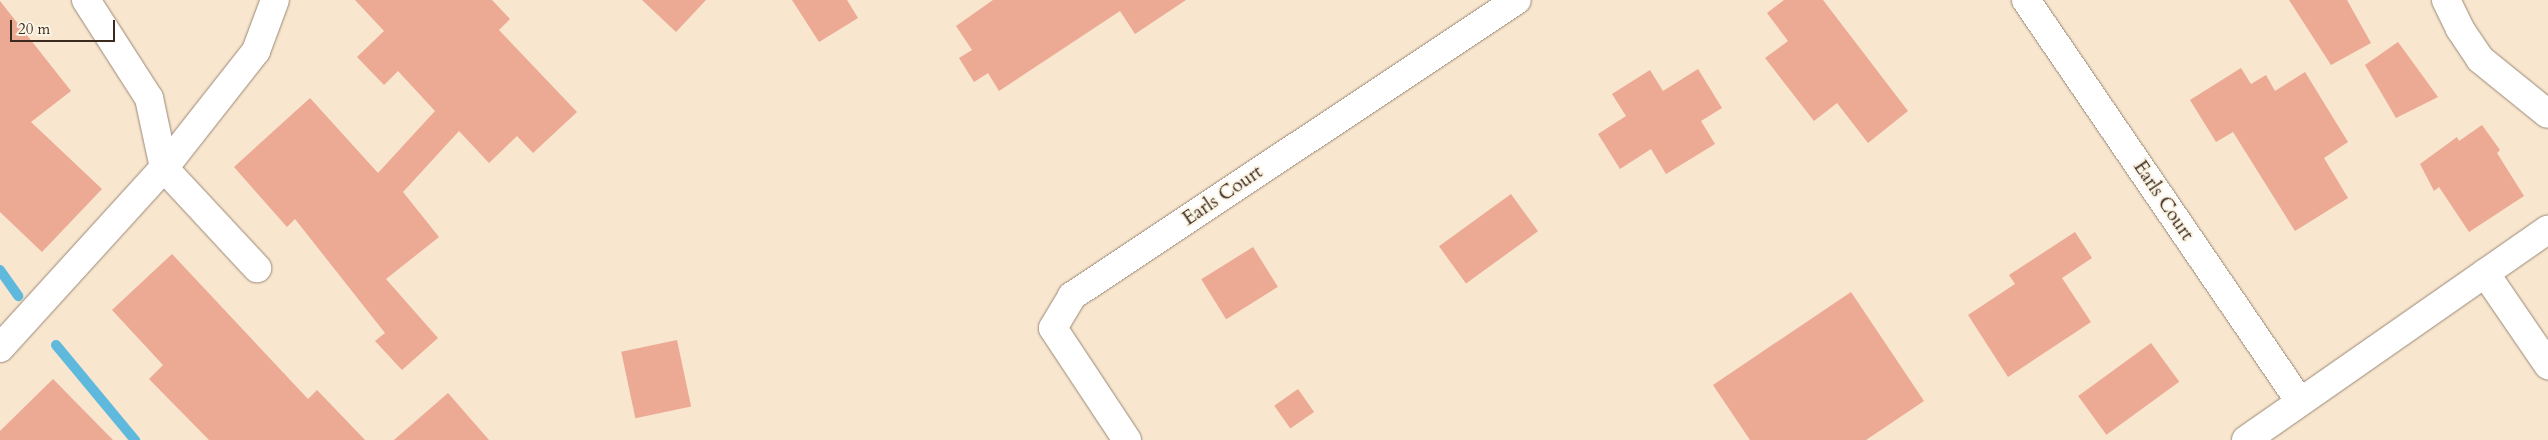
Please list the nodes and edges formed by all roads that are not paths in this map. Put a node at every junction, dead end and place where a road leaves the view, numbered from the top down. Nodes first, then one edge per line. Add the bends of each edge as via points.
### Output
1 (86, 0) edge
2 (276, 0) edge
3 (1517, 0) edge
4 (2026, 0) edge
5 (2446, 0) edge
6 (2548, 114) edge
7 (164, 168) junction
8 (2548, 229) edge
9 (257, 268) dead end
10 (2485, 273) junction
11 (0, 348) edge
12 (2548, 364) edge
13 (2300, 402) junction
14 (1127, 440) edge
15 (2246, 440) edge

1 - 7 street via 148,98
2 - 7 street via 256,51
3 - 14 street, Earls Court via 1072,296 1053,328
4 - 13 street, Earls Court
5 - 6 street via 2480,59
7 - 9 street
7 - 11 street
8 - 10 street
10 - 12 street
10 - 13 street
13 - 15 street

